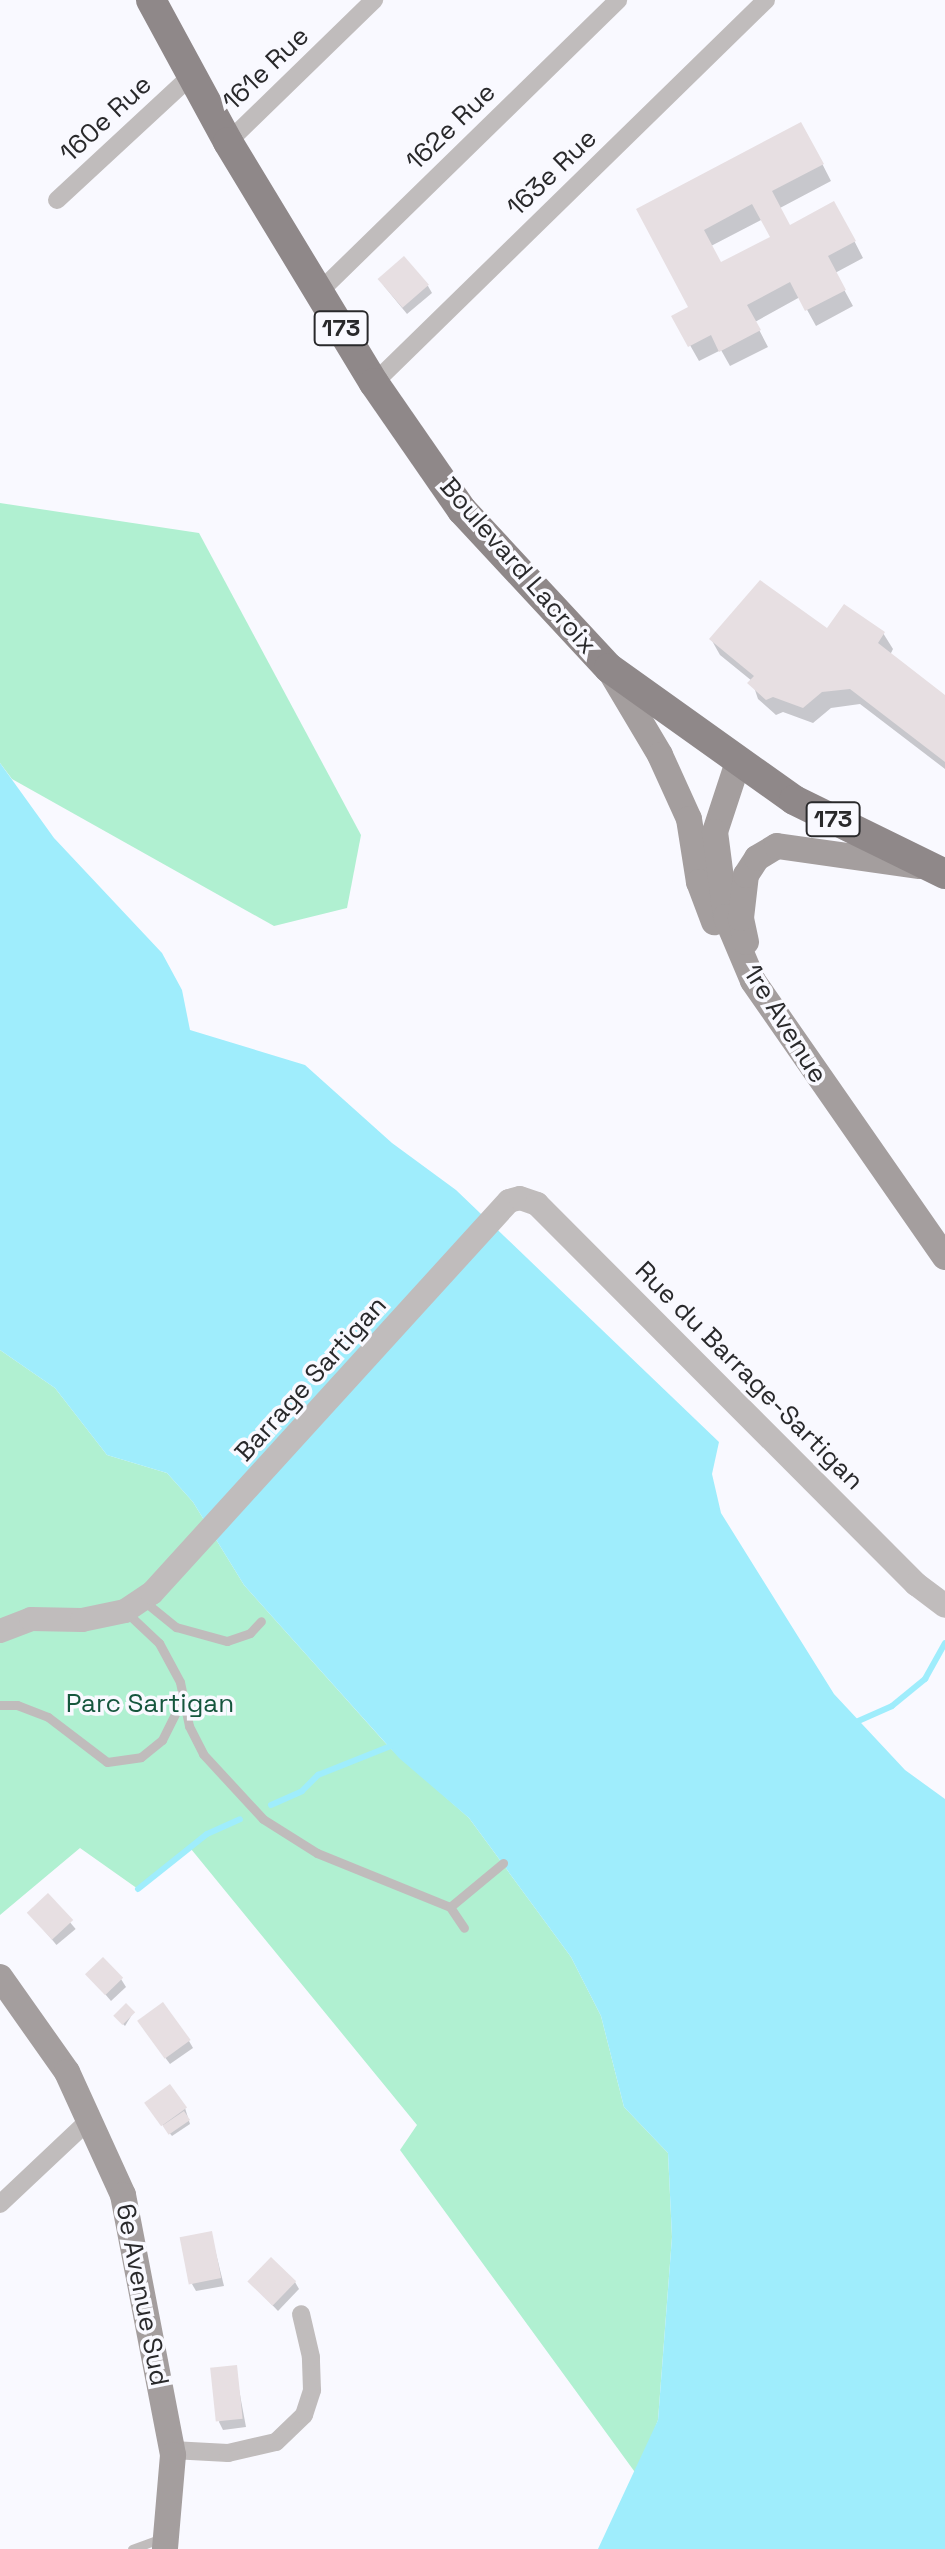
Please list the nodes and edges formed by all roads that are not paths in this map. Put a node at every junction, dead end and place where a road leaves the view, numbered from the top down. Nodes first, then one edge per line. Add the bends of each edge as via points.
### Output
1 (151, 0) edge
2 (374, 0) edge
3 (618, 0) edge
4 (766, 0) edge
5 (191, 76) junction
6 (228, 142) junction
7 (57, 200) dead end
8 (319, 292) junction
9 (374, 383) junction
10 (609, 668) junction
11 (738, 762) junction
12 (941, 865) edge
13 (753, 981) junction
14 (509, 1201) joint
15 (945, 1257) edge
16 (140, 1601) junction
17 (945, 1606) edge
18 (261, 1621) dead end
19 (0, 1631) edge
20 (183, 1697) junction
21 (0, 1705) edge
22 (503, 1863) dead end
23 (450, 1907) junction
24 (464, 1928) dead end
25 (0, 1977) edge
26 (89, 2120) junction
27 (0, 2204) edge
28 (301, 2314) dead end
29 (172, 2450) junction
30 (165, 2543) edge
31 (132, 2549) edge

1 - 5 main road, Boulevard Lacroix / 173
2 - 6 street, 161e Rue
3 - 8 street, 162e Rue
4 - 9 street, 163e Rue
5 - 6 main road, Boulevard Lacroix / 173
5 - 7 street, 160e Rue
6 - 8 main road, Boulevard Lacroix / 173
8 - 9 main road, Boulevard Lacroix / 173
9 - 10 main road, Boulevard Lacroix / 173 via 462,510
10 - 11 main road, Boulevard Lacroix / 173
10 - 13 main road via 660,755 689,819 699,882 720,939
11 - 12 main road, Boulevard Lacroix / 173 via 794,800
11 - 13 main road, 1re Avenue via 715,832 715,865 726,917
12 - 13 main road via 777,846 757,858 746,875 741,918
13 - 15 main road, 1re Avenue
14 - 16 street, Barrage Sartigan
14 - 17 street, Rue du Barrage-Sartigan via 529,1198 537,1204 916,1584
16 - 18 lane via 176,1627 227,1641 250,1633
16 - 19 street via 82,1620 31,1619
16 - 20 lane
20 - 21 lane via 162,1740 141,1757 107,1762 48,1717 17,1705
20 - 23 lane via 203,1754 263,1819 317,1853
22 - 23 lane
23 - 24 lane
25 - 26 main road, 6e Avenue Sud via 67,2072
26 - 27 street
26 - 29 main road, 6e Avenue Sud via 123,2195
28 - 29 street via 312,2390 304,2415 276,2442 228,2453
29 - 30 main road, 6e Avenue Sud
30 - 31 lane

